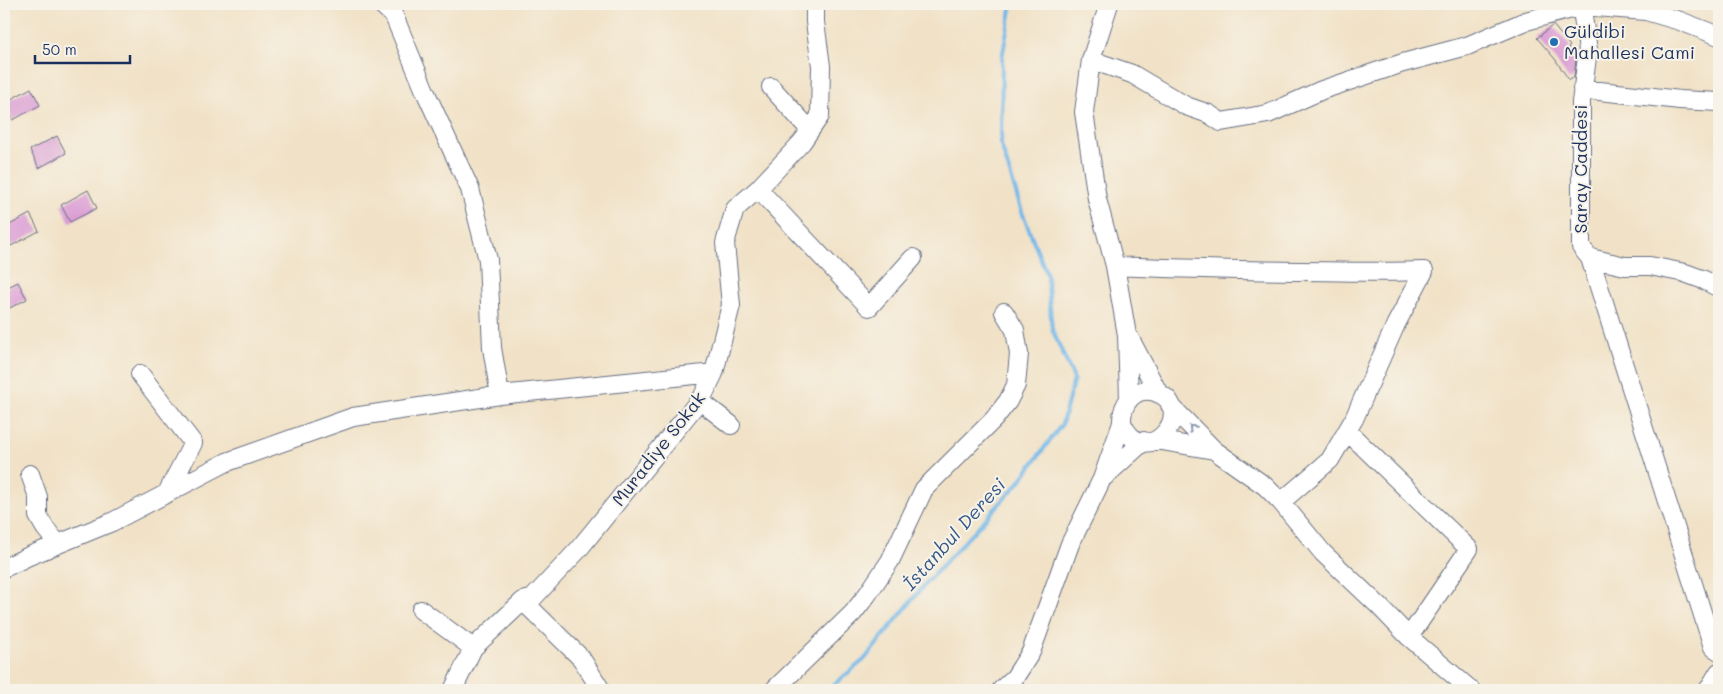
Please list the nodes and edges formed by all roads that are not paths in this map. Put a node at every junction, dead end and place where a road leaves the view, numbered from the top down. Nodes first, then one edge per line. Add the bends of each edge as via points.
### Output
1 (380, 4) edge
2 (815, 4) edge
3 (1109, 4) edge
4 (1582, 5) edge
5 (1719, 36) edge
6 (1091, 60) junction
7 (771, 87) dead end
8 (1582, 89) junction
9 (1719, 102) edge
10 (810, 130) junction
11 (758, 189) junction
12 (913, 258) dead end
13 (1590, 258) junction
14 (1115, 266) junction
15 (1719, 288) edge
16 (1004, 312) dead end
17 (1127, 335) junction
18 (714, 373) junction
19 (140, 374) dead end
20 (500, 395) junction
21 (1129, 399) junction
22 (699, 400) junction
23 (1165, 400) junction
24 (1122, 422) junction
25 (731, 425) dead end
26 (1347, 431) junction
27 (1150, 441) junction
28 (1214, 450) junction
29 (30, 474) dead end
30 (1102, 479) junction
31 (167, 493) junction
32 (1281, 502) junction
33 (58, 544) junction
34 (4, 568) edge
35 (524, 601) junction
36 (421, 610) dead end
37 (1409, 637) junction
38 (474, 648) junction
39 (1719, 651) edge
40 (1719, 672) edge
41 (454, 690) edge
42 (601, 690) edge
43 (774, 690) edge
44 (1001, 690) edge
45 (1471, 690) edge
46 (1708, 690) edge

1 - 20 street via 394,16 470,189 488,260 492,348
2 - 10 street, Muradiye Sokak via 820,116
3 - 6 street
4 - 5 street via 1646,11
4 - 6 street via 1526,21 1467,46 1322,90 1268,114 1221,122 1186,106 1132,74
4 - 8 street, Saray Caddesi via 1588,50
6 - 14 street via 1084,112 1097,199
7 - 10 street
8 - 9 street
8 - 13 street, Saray Caddesi via 1581,247
10 - 11 street, Muradiye Sokak
11 - 12 street via 869,307
11 - 18 street, Muradiye Sokak via 736,209 725,243 731,305
13 - 15 street, Saray Caddesi via 1685,273
13 - 39 street via 1713,647
14 - 17 street
14 - 26 street via 1224,271 1424,271
16 - 43 street via 1015,330 1019,354 1016,385 1008,401 924,489 890,561 867,596
17 - 21 street
17 - 23 street
18 - 20 street
18 - 22 street, Muradiye Sokak
19 - 31 street via 193,443
20 - 31 street via 353,417 227,462
21 - 23 street via 1143,391 1151,391
21 - 24 street via 1124,406
22 - 25 street
22 - 35 street, Muradiye Sokak via 578,550 533,598
23 - 27 street via 1173,413 1172,422 1164,436
28 -> 23 street
24 - 27 street via 1132,437
24 - 30 street
26 - 32 street via 1330,460
26 - 37 street via 1469,549
27 - 28 street
27 - 30 street
28 - 32 street via 1265,486
29 - 33 street via 38,497 38,516
30 - 44 street via 1070,544 1031,652 1015,677
31 - 33 street via 112,522
32 - 37 street via 1323,553
33 - 34 street
35 - 38 street, Muradiye Sokak
35 - 42 street via 581,658
36 - 38 street
37 - 45 street
38 - 41 street, Muradiye Sokak
40 - 46 street

